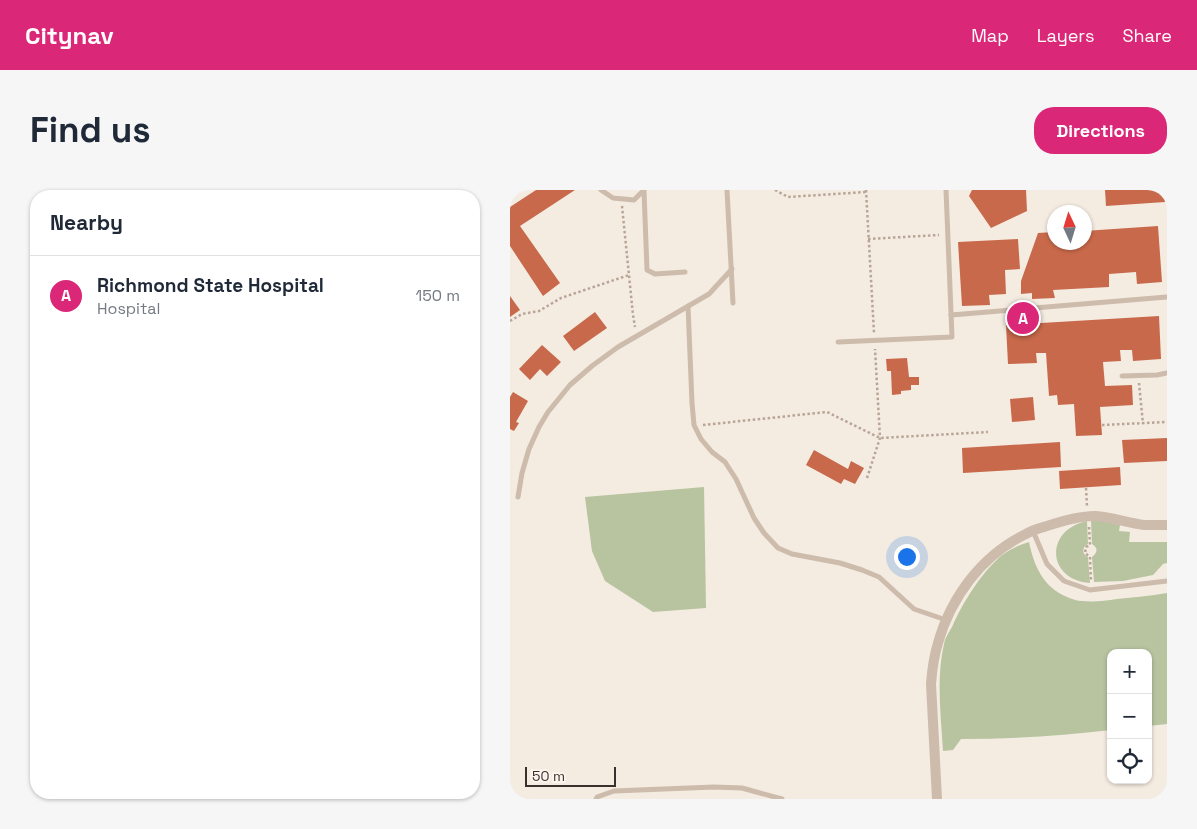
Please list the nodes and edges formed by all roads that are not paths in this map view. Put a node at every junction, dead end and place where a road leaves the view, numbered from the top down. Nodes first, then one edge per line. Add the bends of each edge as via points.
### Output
1 (601, 190) edge
2 (726, 190) edge
3 (946, 190) edge
4 (644, 191) edge
5 (732, 269) junction
6 (685, 272) dead end
7 (1167, 297) edge
8 (733, 303) dead end
9 (688, 306) junction
10 (951, 315) junction
11 (838, 342) dead end
12 (1167, 373) edge
13 (1122, 376) dead end
14 (518, 496) dead end
15 (1167, 525) edge
16 (1033, 531) junction
17 (1167, 581) edge
18 (946, 620) junction
19 (596, 799) edge
20 (782, 799) edge
21 (936, 799) edge

1 - 4 lane via 612,198 634,200
2 - 5 lane
3 - 10 lane
4 - 6 lane via 647,270 655,274
5 - 8 lane
5 - 9 lane via 709,294
7 - 10 lane
9 - 14 lane via 618,347 570,385 539,427 529,449
9 - 18 lane via 694,425 701,439 725,462 736,479 764,534 778,548 792,554 840,563 879,577 914,610
10 - 11 lane via 952,337
12 - 13 lane
15 - 16 street via 1144,525 1096,516 1064,520
16 - 17 lane via 1047,564 1064,581 1090,590
16 - 18 street via 1014,540 984,563
18 - 21 street via 938,643 931,684
19 - 20 lane via 614,791 714,787 742,788

